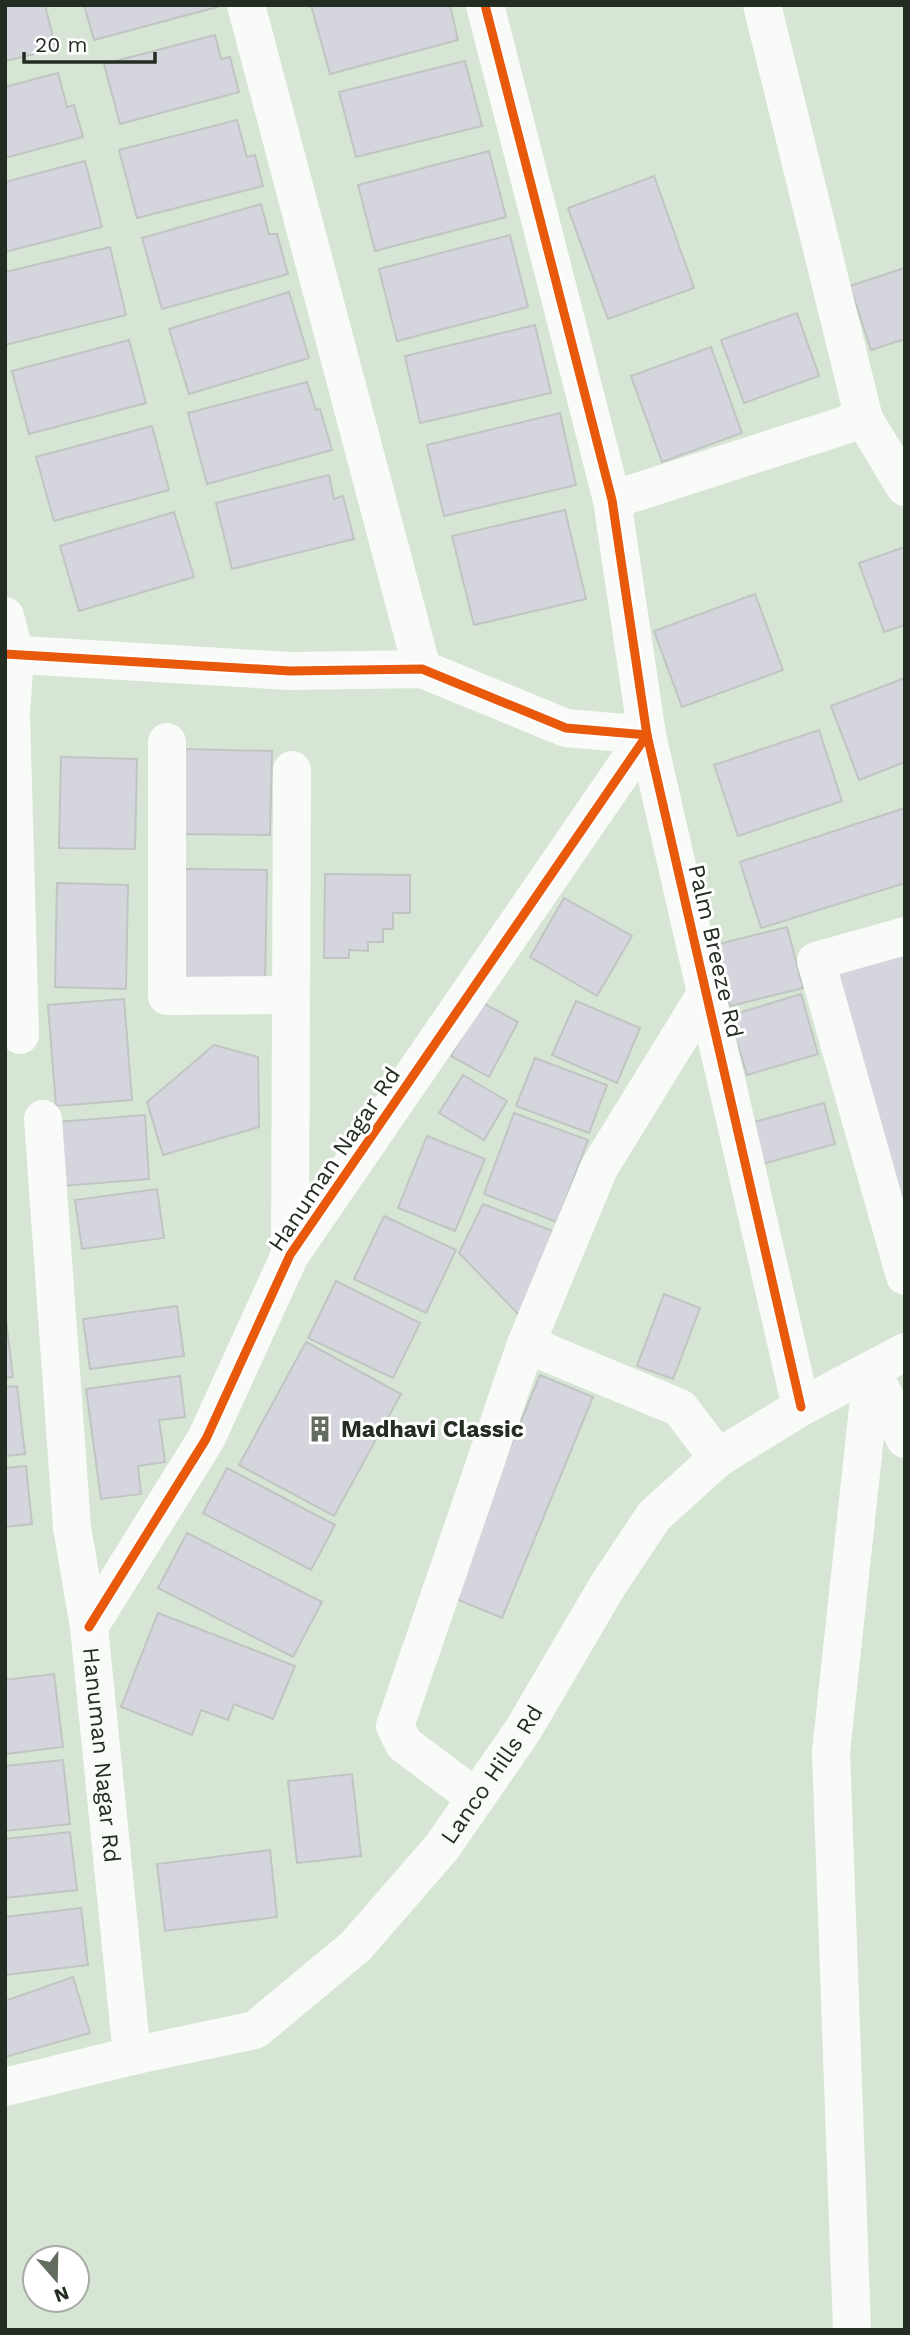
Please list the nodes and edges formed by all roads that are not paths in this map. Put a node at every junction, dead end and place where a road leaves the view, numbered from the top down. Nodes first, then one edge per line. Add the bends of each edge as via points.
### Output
1 (246, 5) edge
2 (485, 5) edge
3 (762, 5) edge
4 (863, 419) junction
5 (905, 487) edge
6 (612, 500) junction
7 (5, 616) edge
8 (10, 654) edge
9 (422, 669) junction
10 (647, 735) junction
11 (167, 742) dead end
12 (292, 770) dead end
13 (905, 936) edge
14 (706, 994) junction
15 (289, 995) junction
16 (20, 1035) dead end
17 (43, 1119) dead end
18 (290, 1255) junction
19 (905, 1276) edge
20 (526, 1344) junction
21 (905, 1352) edge
22 (872, 1371) junction
23 (801, 1407) junction
24 (905, 1439) edge
25 (718, 1458) junction
26 (89, 1627) junction
27 (476, 1798) junction
28 (132, 2056) junction
29 (5, 2087) edge
30 (852, 2330) edge

1 - 9 street
2 - 6 street, Palm Breeze Rd
3 - 4 street
4 - 5 street
4 - 6 street
6 - 10 street, Palm Breeze Rd
7 - 8 street
8 - 9 street via 290,671
8 - 16 street
9 - 10 street via 566,727
10 - 14 street, Palm Breeze Rd
10 - 18 street, Hanuman Nagar Rd
11 - 15 street via 167,996
12 - 15 street
13 - 19 street via 816,961
14 - 20 street via 599,1168
14 - 23 street, Palm Breeze Rd
15 - 18 street
17 - 26 street via 72,1527
18 - 26 street, Hanuman Nagar Rd via 206,1439
20 - 25 street via 680,1408
20 - 27 street via 395,1726 404,1744
21 - 22 street, Lanco Hills Rd
22 - 23 street, Lanco Hills Rd
22 - 24 street
22 - 30 street via 831,1752
23 - 25 street, Lanco Hills Rd
25 - 27 street, Lanco Hills Rd via 654,1516
26 - 28 street, Hanuman Nagar Rd
27 - 28 street, Lanco Hills Rd via 442,1847 356,1946 254,2030
28 - 29 street, Lanco Hills Rd

